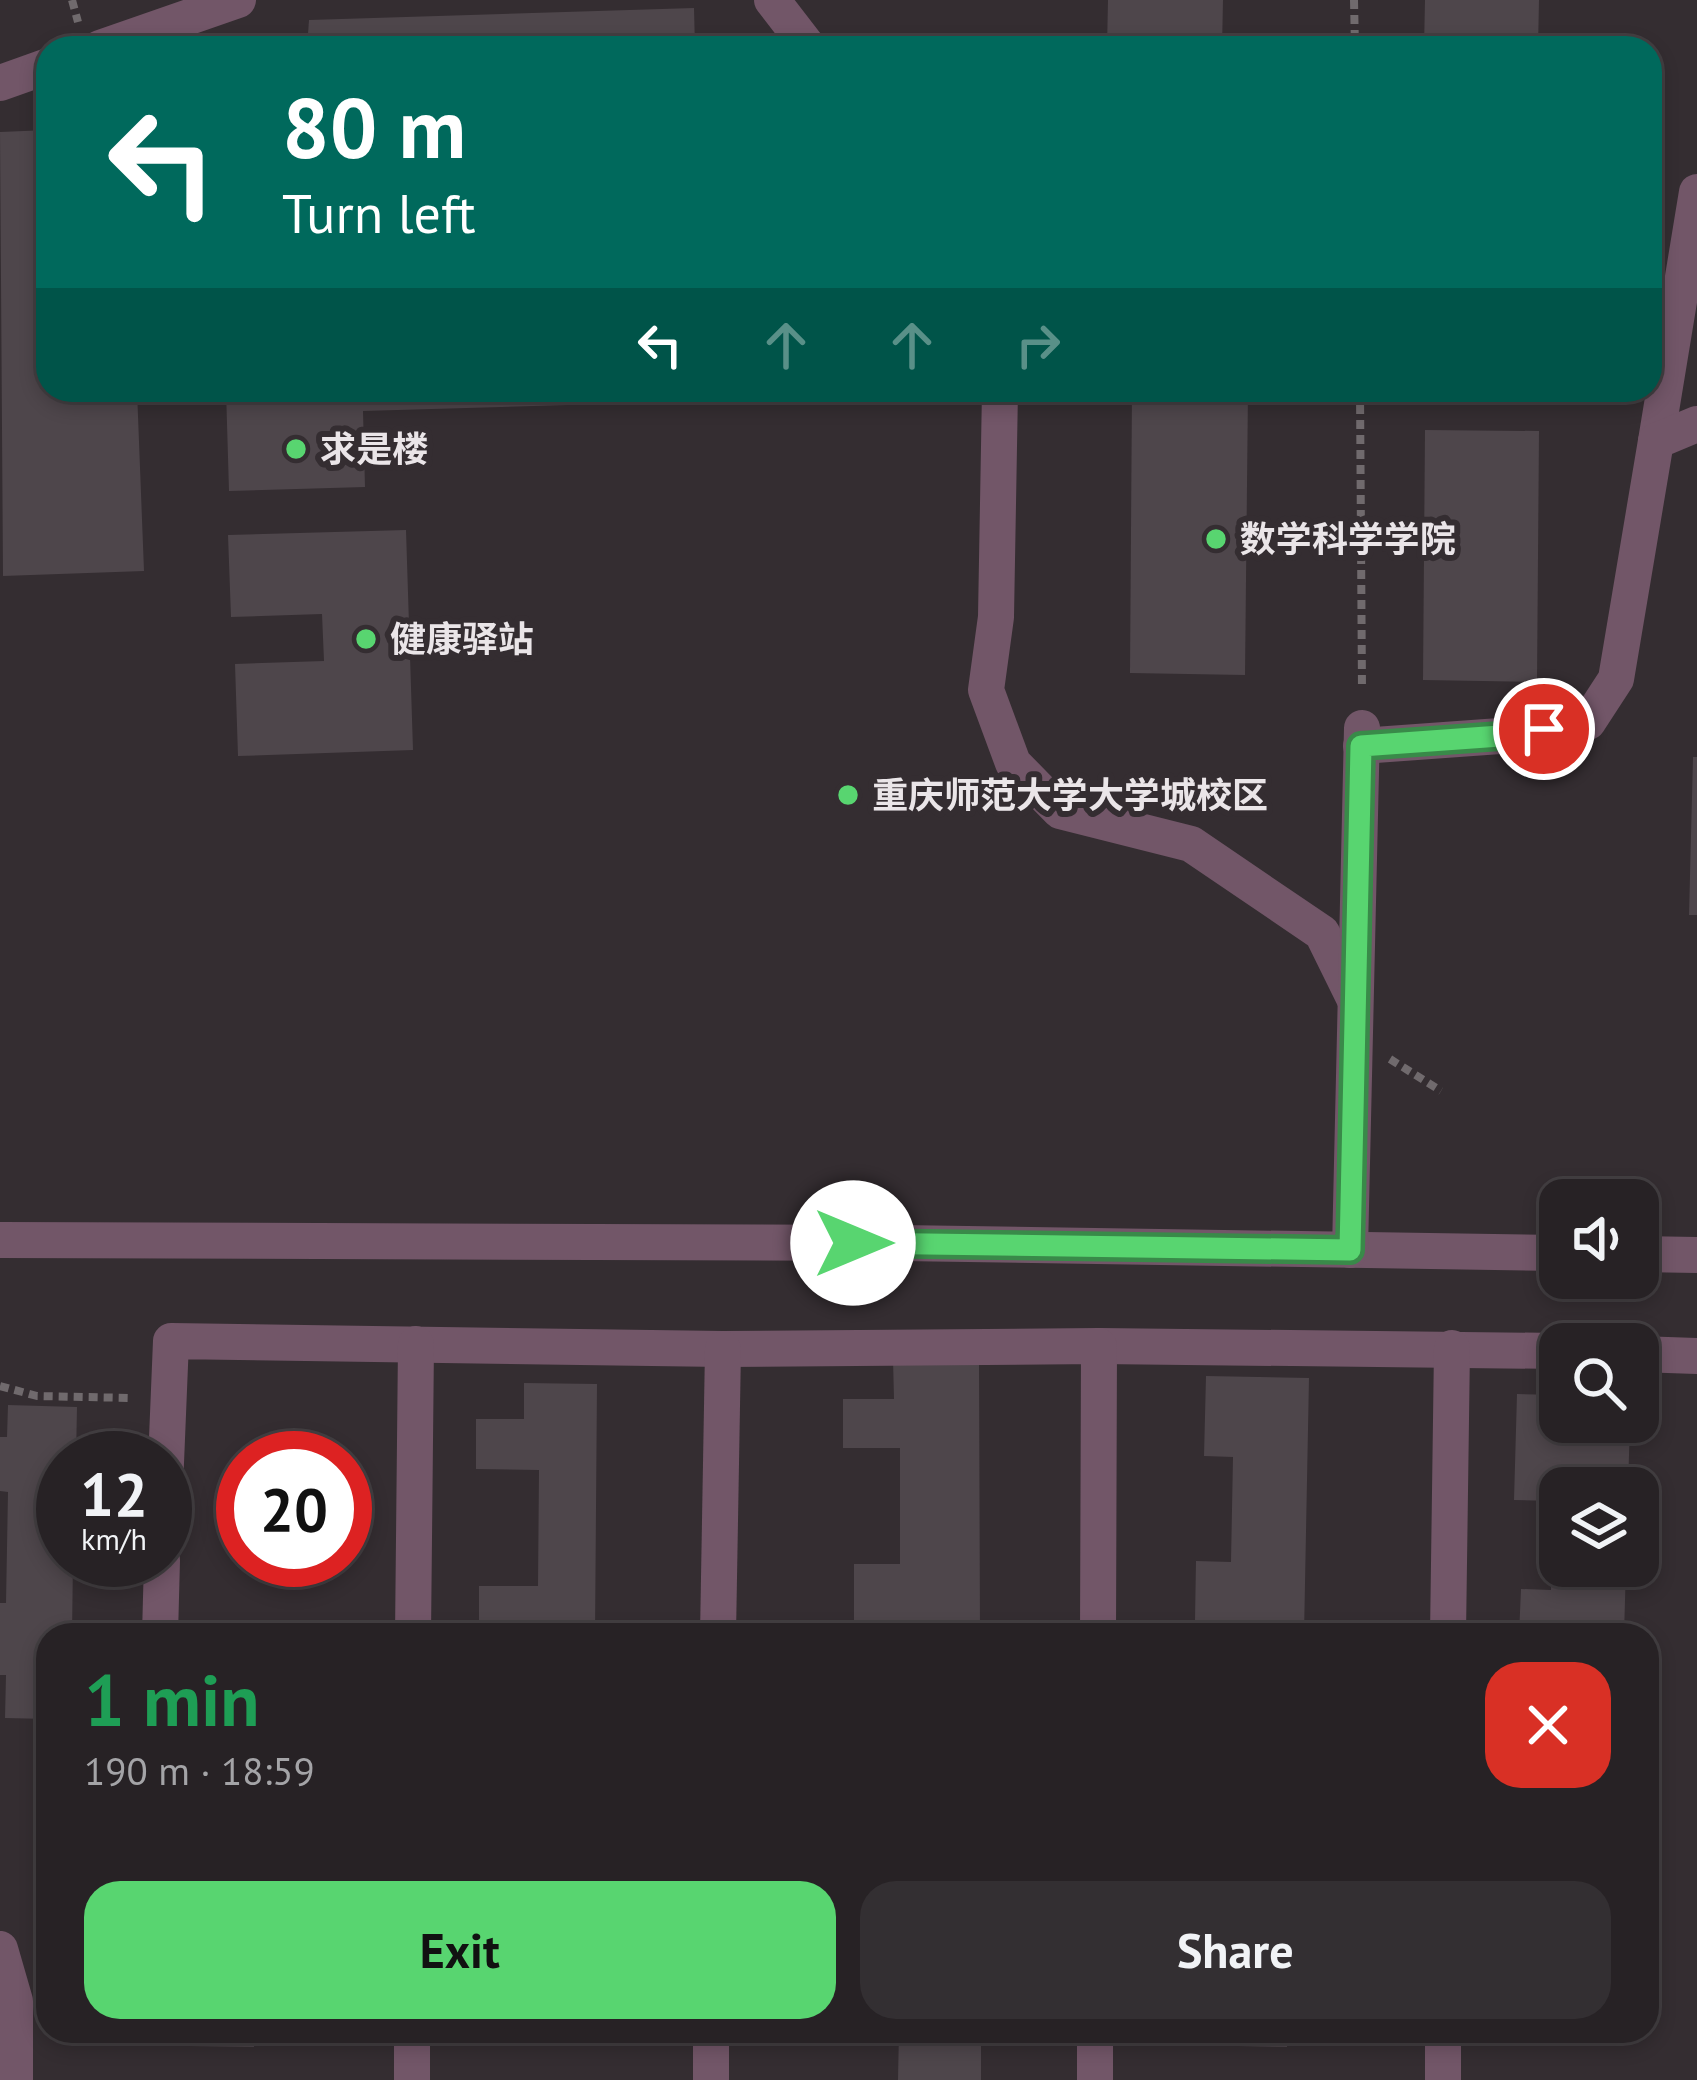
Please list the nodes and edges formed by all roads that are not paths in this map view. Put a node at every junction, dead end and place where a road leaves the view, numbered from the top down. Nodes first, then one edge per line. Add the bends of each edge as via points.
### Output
1 (238, 0) edge
2 (772, 0) edge
3 (134, 36) edge
4 (800, 36) edge
5 (36, 70) edge
6 (0, 83) edge
7 (1697, 192) edge
8 (1000, 402) edge
9 (1697, 424) edge
10 (1656, 441) junction
11 (1354, 998) junction
12 (0, 1240) edge
13 (1350, 1250) junction
14 (1539, 1253) edge
15 (1659, 1254) edge
16 (1697, 1255) edge
17 (416, 1344) junction
18 (1099, 1346) junction
19 (1452, 1348) junction
20 (723, 1349) junction
21 (1539, 1350) edge
22 (1659, 1355) edge
23 (1697, 1356) edge
24 (168, 1431) edge
25 (161, 1587) edge
26 (160, 1623) edge
27 (413, 1623) edge
28 (718, 1623) edge
29 (1097, 1623) edge
30 (1448, 1623) edge
31 (0, 1949) edge
32 (412, 2043) edge
33 (711, 2043) edge
34 (1095, 2043) edge
35 (1443, 2043) edge
36 (14, 2080) edge
37 (412, 2080) edge
38 (710, 2080) edge
39 (1095, 2080) edge
40 (1443, 2080) edge

1 - 3 lane
2 - 4 lane
5 - 6 lane
7 - 10 lane
8 - 11 lane via 997,617 986,690 1013,764 1060,811 1191,844 1322,933
9 - 10 lane
10 - 11 lane via 1616,679 1588,722 1500,736 1362,737
11 - 13 lane
12 - 13 lane
13 - 14 lane
15 - 16 lane
17 - 20 lane
17 - 24 lane via 171,1341
17 - 27 lane
18 - 19 lane
18 - 20 lane
18 - 29 lane
19 - 21 lane
19 - 30 lane
20 - 28 lane
22 - 23 lane
25 - 26 lane
31 - 36 lane via 15,2001
32 - 37 lane
33 - 38 lane
34 - 39 lane
35 - 40 lane

